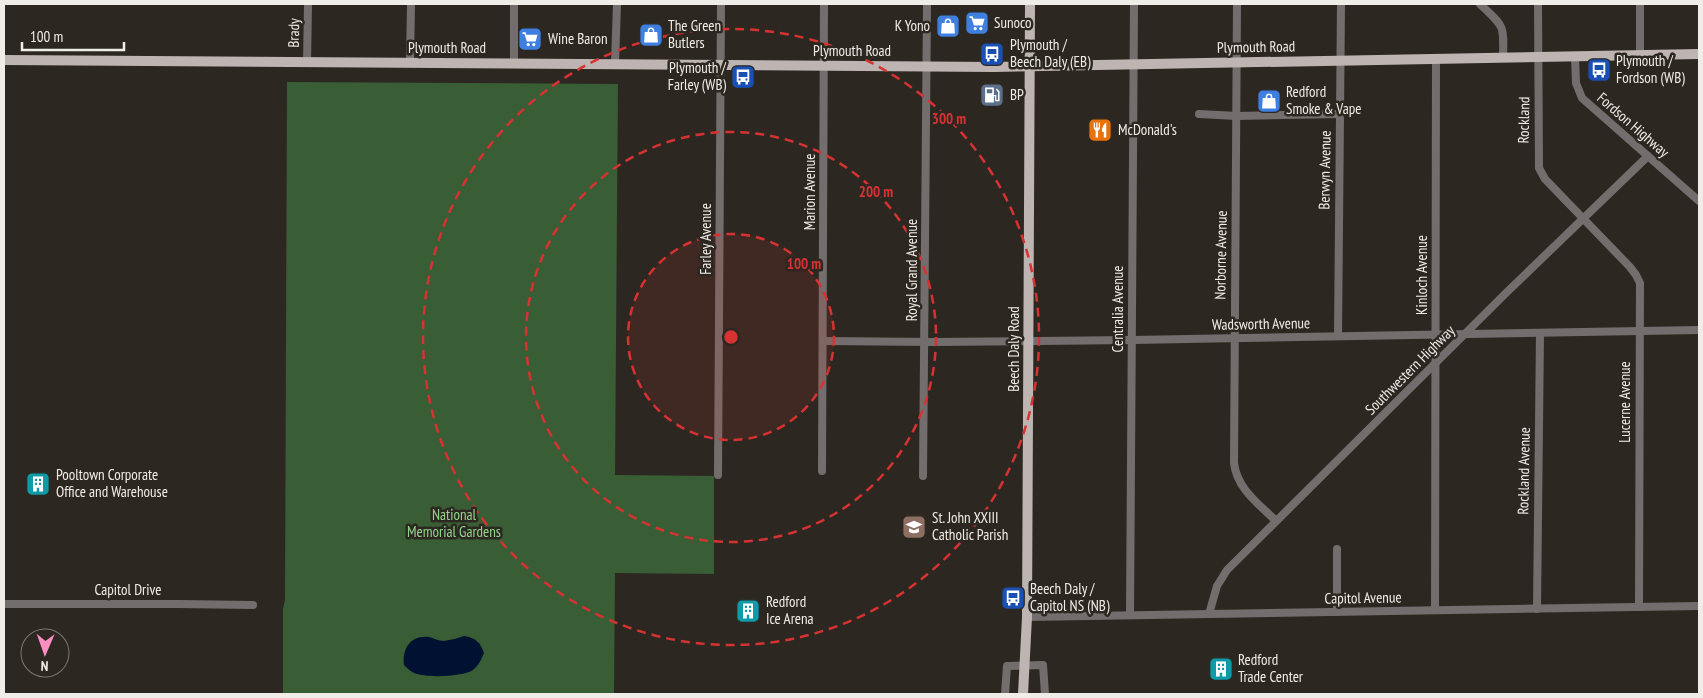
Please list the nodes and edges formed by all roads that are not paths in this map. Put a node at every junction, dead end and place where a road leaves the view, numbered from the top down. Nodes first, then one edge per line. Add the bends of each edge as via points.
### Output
1 (308, 4) edge
2 (411, 4) edge
3 (514, 4) edge
4 (617, 4) edge
5 (721, 4) edge
6 (824, 4) edge
7 (927, 4) edge
8 (1030, 4) edge
9 (1134, 4) edge
10 (1237, 4) edge
11 (1340, 4) edge
12 (1480, 4) edge
13 (1538, 4) edge
14 (1640, 4) edge
15 (1699, 54) edge
16 (1640, 55) junction
17 (1575, 56) junction
18 (1503, 57) junction
19 (1539, 57) junction
20 (1436, 59) junction
21 (4, 60) edge
22 (1340, 61) junction
23 (307, 62) junction
24 (410, 63) junction
25 (1237, 63) junction
26 (514, 64) junction
27 (615, 64) junction
28 (721, 65) junction
29 (1134, 65) junction
30 (824, 66) junction
31 (927, 66) junction
32 (1029, 66) junction
33 (1199, 114) dead end
34 (1340, 114) junction
35 (1236, 116) junction
36 (1648, 156) junction
37 (1699, 201) edge
38 (1583, 219) junction
39 (1699, 330) edge
40 (1640, 331) junction
41 (1540, 333) junction
42 (1465, 334) junction
43 (1436, 335) junction
44 (1338, 336) junction
45 (1234, 338) junction
46 (823, 340) junction
47 (1132, 340) junction
48 (1029, 341) junction
49 (925, 342) junction
50 (1436, 364) junction
51 (822, 471) dead end
52 (718, 475) dead end
53 (923, 476) dead end
54 (1276, 522) junction
55 (1338, 549) dead end
56 (4, 604) edge
57 (253, 606) dead end
58 (1699, 606) edge
59 (1639, 607) junction
60 (1537, 609) junction
61 (1435, 610) junction
62 (1337, 612) junction
63 (1210, 614) junction
64 (1130, 615) junction
65 (1027, 617) junction
66 (1024, 665) junction
67 (1005, 694) edge
68 (1023, 694) edge
69 (1045, 694) edge

1 - 23 street, Brady
2 - 24 street
3 - 26 street
4 - 27 street
5 - 28 street, Farley Avenue
6 - 30 street, Marion Avenue
7 - 31 street, Royal Grand Avenue
8 - 32 main road, Beech Daly Road
9 - 29 street, Centralia Avenue
10 - 25 street, Norborne Avenue
11 - 22 street, Berwyn Avenue
12 - 18 street via 1502,28
13 - 19 street, Rockland
14 - 16 street
15 - 16 main road, Plymouth Road
16 - 17 main road, Plymouth Road
17 - 19 main road, Plymouth Road
17 - 36 street, Fordson Highway via 1576,83 1582,98
18 - 19 main road, Plymouth Road
18 - 20 main road, Plymouth Road
19 - 38 street, Rockland via 1539,168 1544,179
20 - 22 main road, Plymouth Road
20 - 43 street, Kinloch Avenue
21 - 23 main road, Plymouth Road
22 - 25 main road, Plymouth Road
22 - 34 street, Berwyn Avenue
23 - 24 main road, Plymouth Road
24 - 26 main road, Plymouth Road
25 - 29 main road, Plymouth Road
25 - 35 street, Norborne Avenue
26 - 27 main road, Plymouth Road
27 - 28 main road, Plymouth Road
28 - 30 main road, Plymouth Road
28 - 52 street, Farley Avenue
29 - 32 main road, Plymouth Road
29 - 47 street, Centralia Avenue
30 - 31 main road, Plymouth Road
30 - 46 street, Marion Avenue
31 - 32 main road, Plymouth Road
31 - 49 street, Royal Grand Avenue
32 - 48 main road, Beech Daly Road
33 - 35 street
34 - 35 street
34 - 44 street, Berwyn Avenue
35 - 45 street, Norborne Avenue
36 - 37 street, Fordson Highway
36 - 38 street, Southwestern Highway
38 - 40 street, Lucerne Avenue via 1636,275 1641,290
38 - 42 street, Southwestern Highway
39 - 40 street, Wadsworth Avenue
40 - 41 street, Wadsworth Avenue
40 - 59 street, Lucerne Avenue
41 - 42 street, Wadsworth Avenue
41 - 60 street, Rockland Avenue
42 - 43 street, Wadsworth Avenue
42 - 50 street, Southwestern Highway
43 - 44 street, Wadsworth Avenue
43 - 50 street, Kinloch Avenue
44 - 45 street, Wadsworth Avenue
45 - 47 street, Wadsworth Avenue
45 - 54 street, Norborne Avenue via 1235,472 1243,488
46 - 49 street, Wadsworth Avenue
46 - 51 street, Marion Avenue
47 - 48 street, Wadsworth Avenue
47 - 64 street, Centralia Avenue
48 - 49 street, Wadsworth Avenue
48 - 65 main road, Beech Daly Road
49 - 53 street, Royal Grand Avenue
50 - 54 street, Southwestern Highway
50 - 61 street, Kinloch Avenue
54 - 63 street, Southwestern Highway via 1222,576
55 - 62 street
56 - 57 street, Capitol Drive
58 - 59 street, Capitol Avenue
59 - 60 street, Capitol Avenue
60 - 61 street, Capitol Avenue
61 - 62 street, Capitol Avenue
62 - 63 street, Capitol Avenue
63 - 64 street, Capitol Avenue
64 - 65 street, Capitol Avenue
65 - 66 main road, Beech Daly Road
66 - 67 street via 1007,666
66 - 68 main road, Beech Daly Road
66 - 69 street via 1043,665

